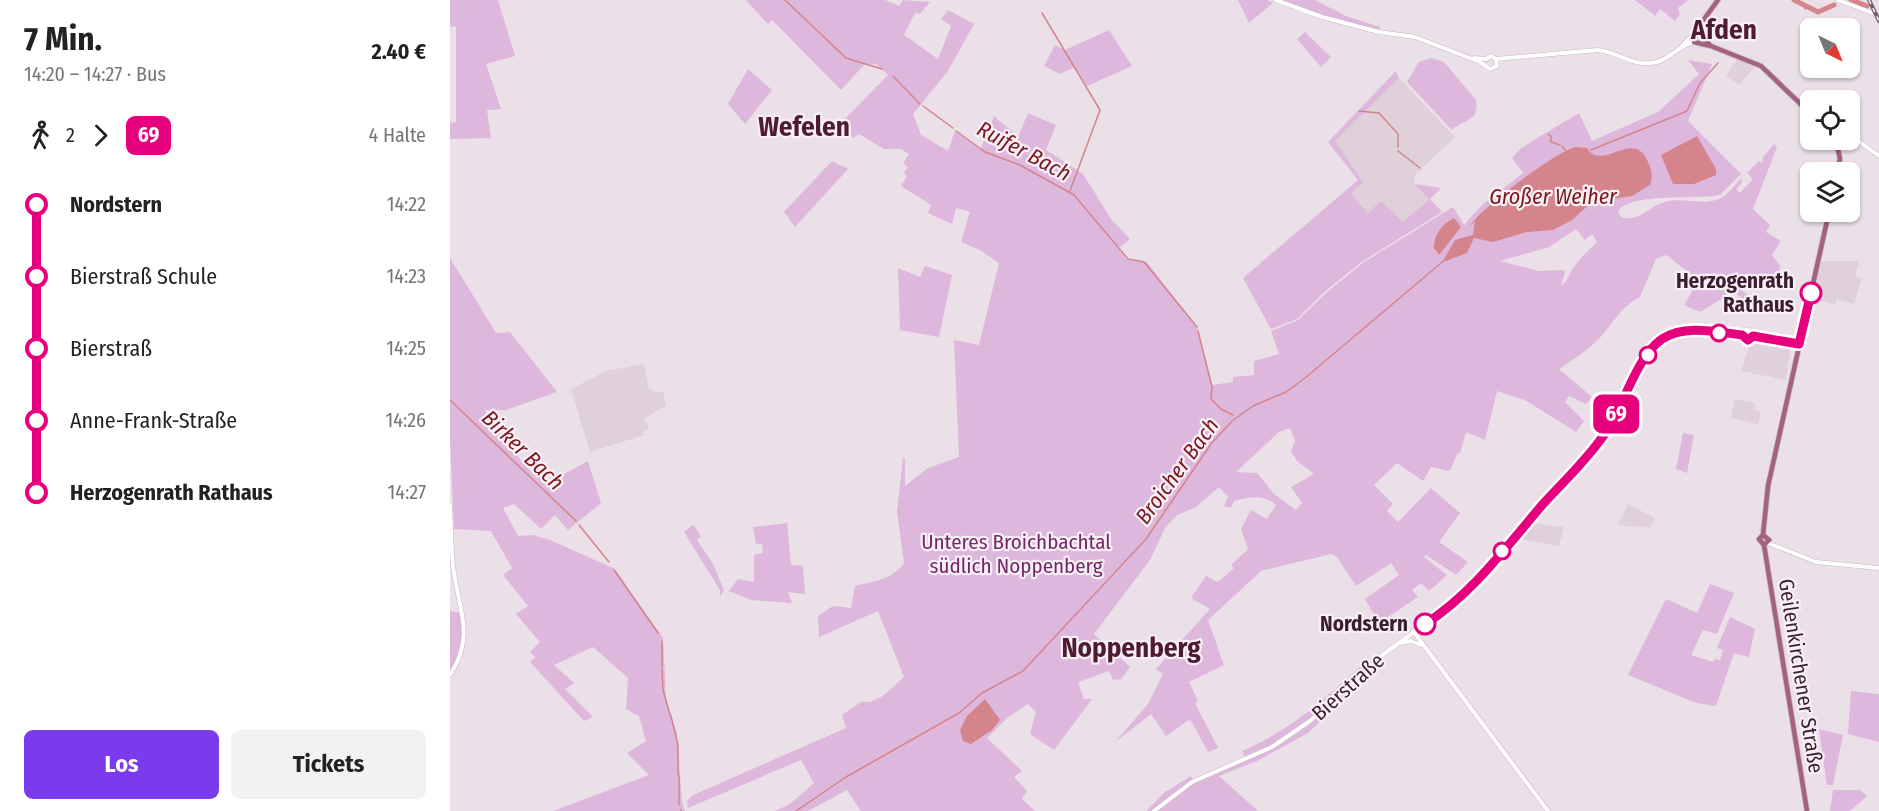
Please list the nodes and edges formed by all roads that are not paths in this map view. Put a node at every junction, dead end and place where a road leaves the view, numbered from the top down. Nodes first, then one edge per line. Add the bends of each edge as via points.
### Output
1 (1276, 0) edge
2 (1718, 0) edge
3 (1841, 1) edge
4 (1878, 14) edge
5 (1697, 29) junction
6 (1694, 42) junction
7 (1711, 46) junction
8 (1681, 47) junction
9 (1469, 58) junction
10 (1486, 59) junction
11 (1497, 61) junction
12 (1485, 65) junction
13 (1800, 103) edge
14 (1860, 142) edge
15 (1879, 156) edge
16 (1827, 222) edge
17 (1742, 335) junction
18 (1753, 336) junction
19 (1799, 344) junction
20 (450, 505) edge
21 (1763, 535) junction
22 (1766, 544) junction
23 (1879, 568) edge
24 (1413, 631) junction
25 (1397, 643) junction
26 (1421, 645) junction
27 (450, 675) edge
28 (1154, 811) edge
29 (1548, 811) edge
30 (1807, 811) edge

1 - 9 main road via 1373,31 1415,37
2 - 5 main road
3 - 4 main road
5 - 6 main road
5 - 7 main road
5 - 8 main road
6 - 7 main road
6 - 8 main road
7 - 13 main road via 1756,64
8 - 11 main road via 1651,63 1634,62 1598,50
9 - 10 main road
9 - 12 main road
10 - 11 main road via 1491,56
10 - 12 main road
11 - 12 main road via 1493,69
14 - 15 main road
16 - 19 main road
17 - 18 main road via 1748,340
17 - 18 main road via 1748,330
17 - 24 main road, Bierstraße via 1683,331 1655,345 1592,451 1480,576 1441,612
18 - 19 main road
19 - 21 main road via 1768,486
20 - 27 main road via 453,566 465,636 461,655
21 - 22 main road via 1768,537
21 - 22 main road, Geilenkirchener Straße via 1759,541
22 - 23 main road via 1816,562
22 - 30 main road, Geilenkirchener Straße
24 - 25 main road, Bierstraße
24 - 26 main road
25 - 26 main road
25 - 28 main road, Bierstraße via 1298,731 1272,747 1192,782
26 - 29 main road

